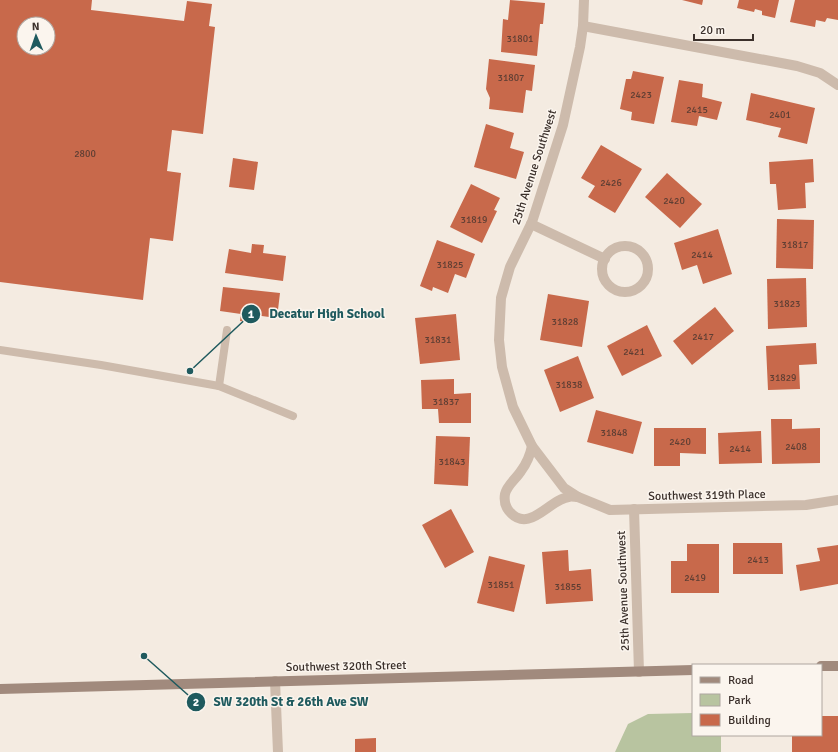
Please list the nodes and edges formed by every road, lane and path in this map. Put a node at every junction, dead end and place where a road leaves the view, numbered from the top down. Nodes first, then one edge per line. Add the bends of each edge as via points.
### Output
1 (584, 0) edge
2 (583, 26) junction
3 (838, 84) edge
4 (531, 224) junction
5 (605, 259) junction
6 (227, 330) dead end
7 (0, 350) edge
8 (219, 386) junction
9 (292, 416) dead end
10 (532, 446) junction
11 (549, 470) joint
12 (578, 497) junction
13 (838, 500) edge
14 (634, 510) junction
15 (822, 666) edge
16 (838, 666) edge
17 (692, 670) edge
18 (638, 672) junction
19 (275, 681) junction
20 (0, 689) edge
21 (278, 752) edge

1 - 2 street, 25th Avenue Southwest
2 - 3 street via 797,66 820,73
2 - 4 street, 25th Avenue Southwest via 563,125
4 - 5 street
4 - 10 street, 25th Avenue Southwest via 504,284 499,340 506,387
5 - 5 street via 602,266 605,280 615,290 630,292 646,278 648,271 643,256 631,247 616,249
6 - 8 lane
7 - 8 lane
8 - 9 lane
10 - 11 street, 25th Avenue Southwest
10 - 12 street via 529,460 505,492 506,507 511,513 519,519 527,520 562,499 569,496
11 - 12 street, Southwest 319th Place via 564,488
12 - 14 street, Southwest 319th Place via 610,510
13 - 14 street, Southwest 319th Place via 806,505
14 - 18 street, 25th Avenue Southwest
15 - 16 main road
17 - 18 main road, Southwest 320th Street
18 - 19 main road, Southwest 320th Street
19 - 20 main road, Southwest 320th Street
19 - 21 street

